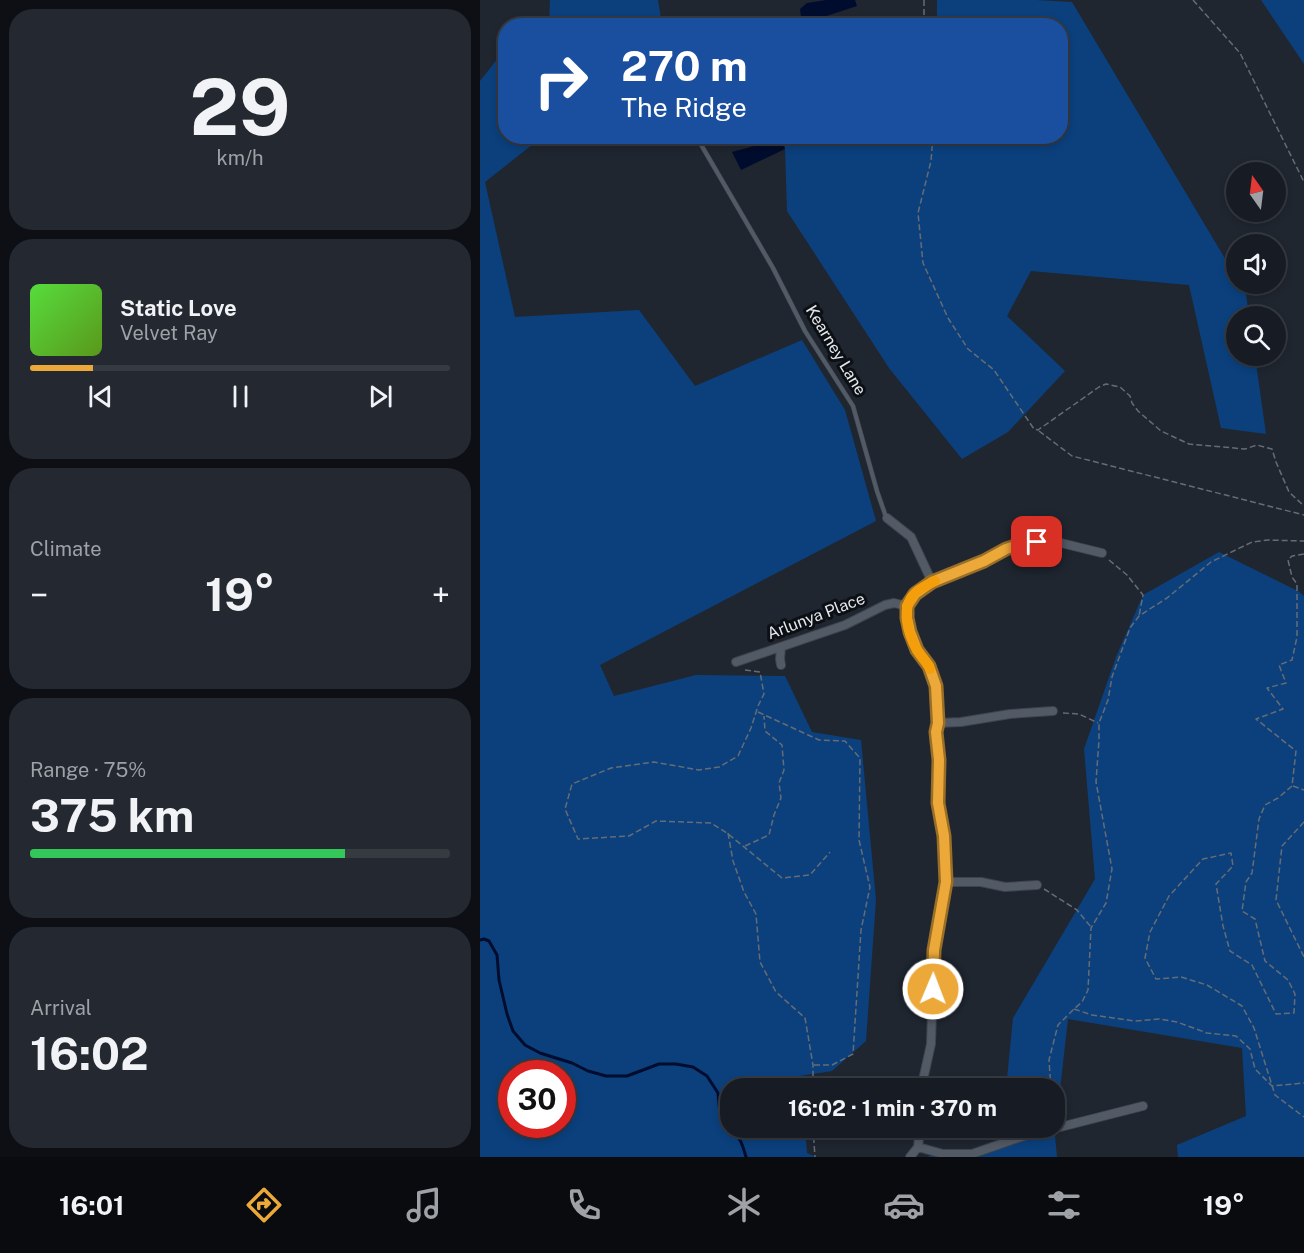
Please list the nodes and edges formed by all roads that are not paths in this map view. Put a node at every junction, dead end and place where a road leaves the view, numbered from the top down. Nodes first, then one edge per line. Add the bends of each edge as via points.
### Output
1 (701, 144) edge
2 (887, 518) joint
3 (1102, 553) road end
4 (932, 582) junction
5 (907, 606) junction
6 (781, 647) junction
7 (736, 662) road end
8 (781, 665) dead end
9 (1053, 711) road end
10 (938, 723) junction
11 (946, 882) junction
12 (1037, 885) road end
13 (923, 1078) edge
14 (1143, 1106) dead end
15 (919, 1138) edge
16 (918, 1147) junction
17 (910, 1157) edge

1 - 2 lane, Kearney Lane via 805,331 853,406
2 - 4 street, Kearney Lane via 910,537
3 - 4 street via 1057,542 1021,544
4 - 5 street via 915,594
5 - 6 street, Arlunya Place via 885,604 844,625
5 - 10 street via 910,632 936,686
6 - 7 street, Arlunya Place
6 - 8 street
9 - 10 street
10 - 11 street via 938,803
11 - 12 street
11 - 13 street via 934,950 931,1044
14 - 16 street via 1021,1137 972,1154 943,1154
15 - 16 street
16 - 17 street

